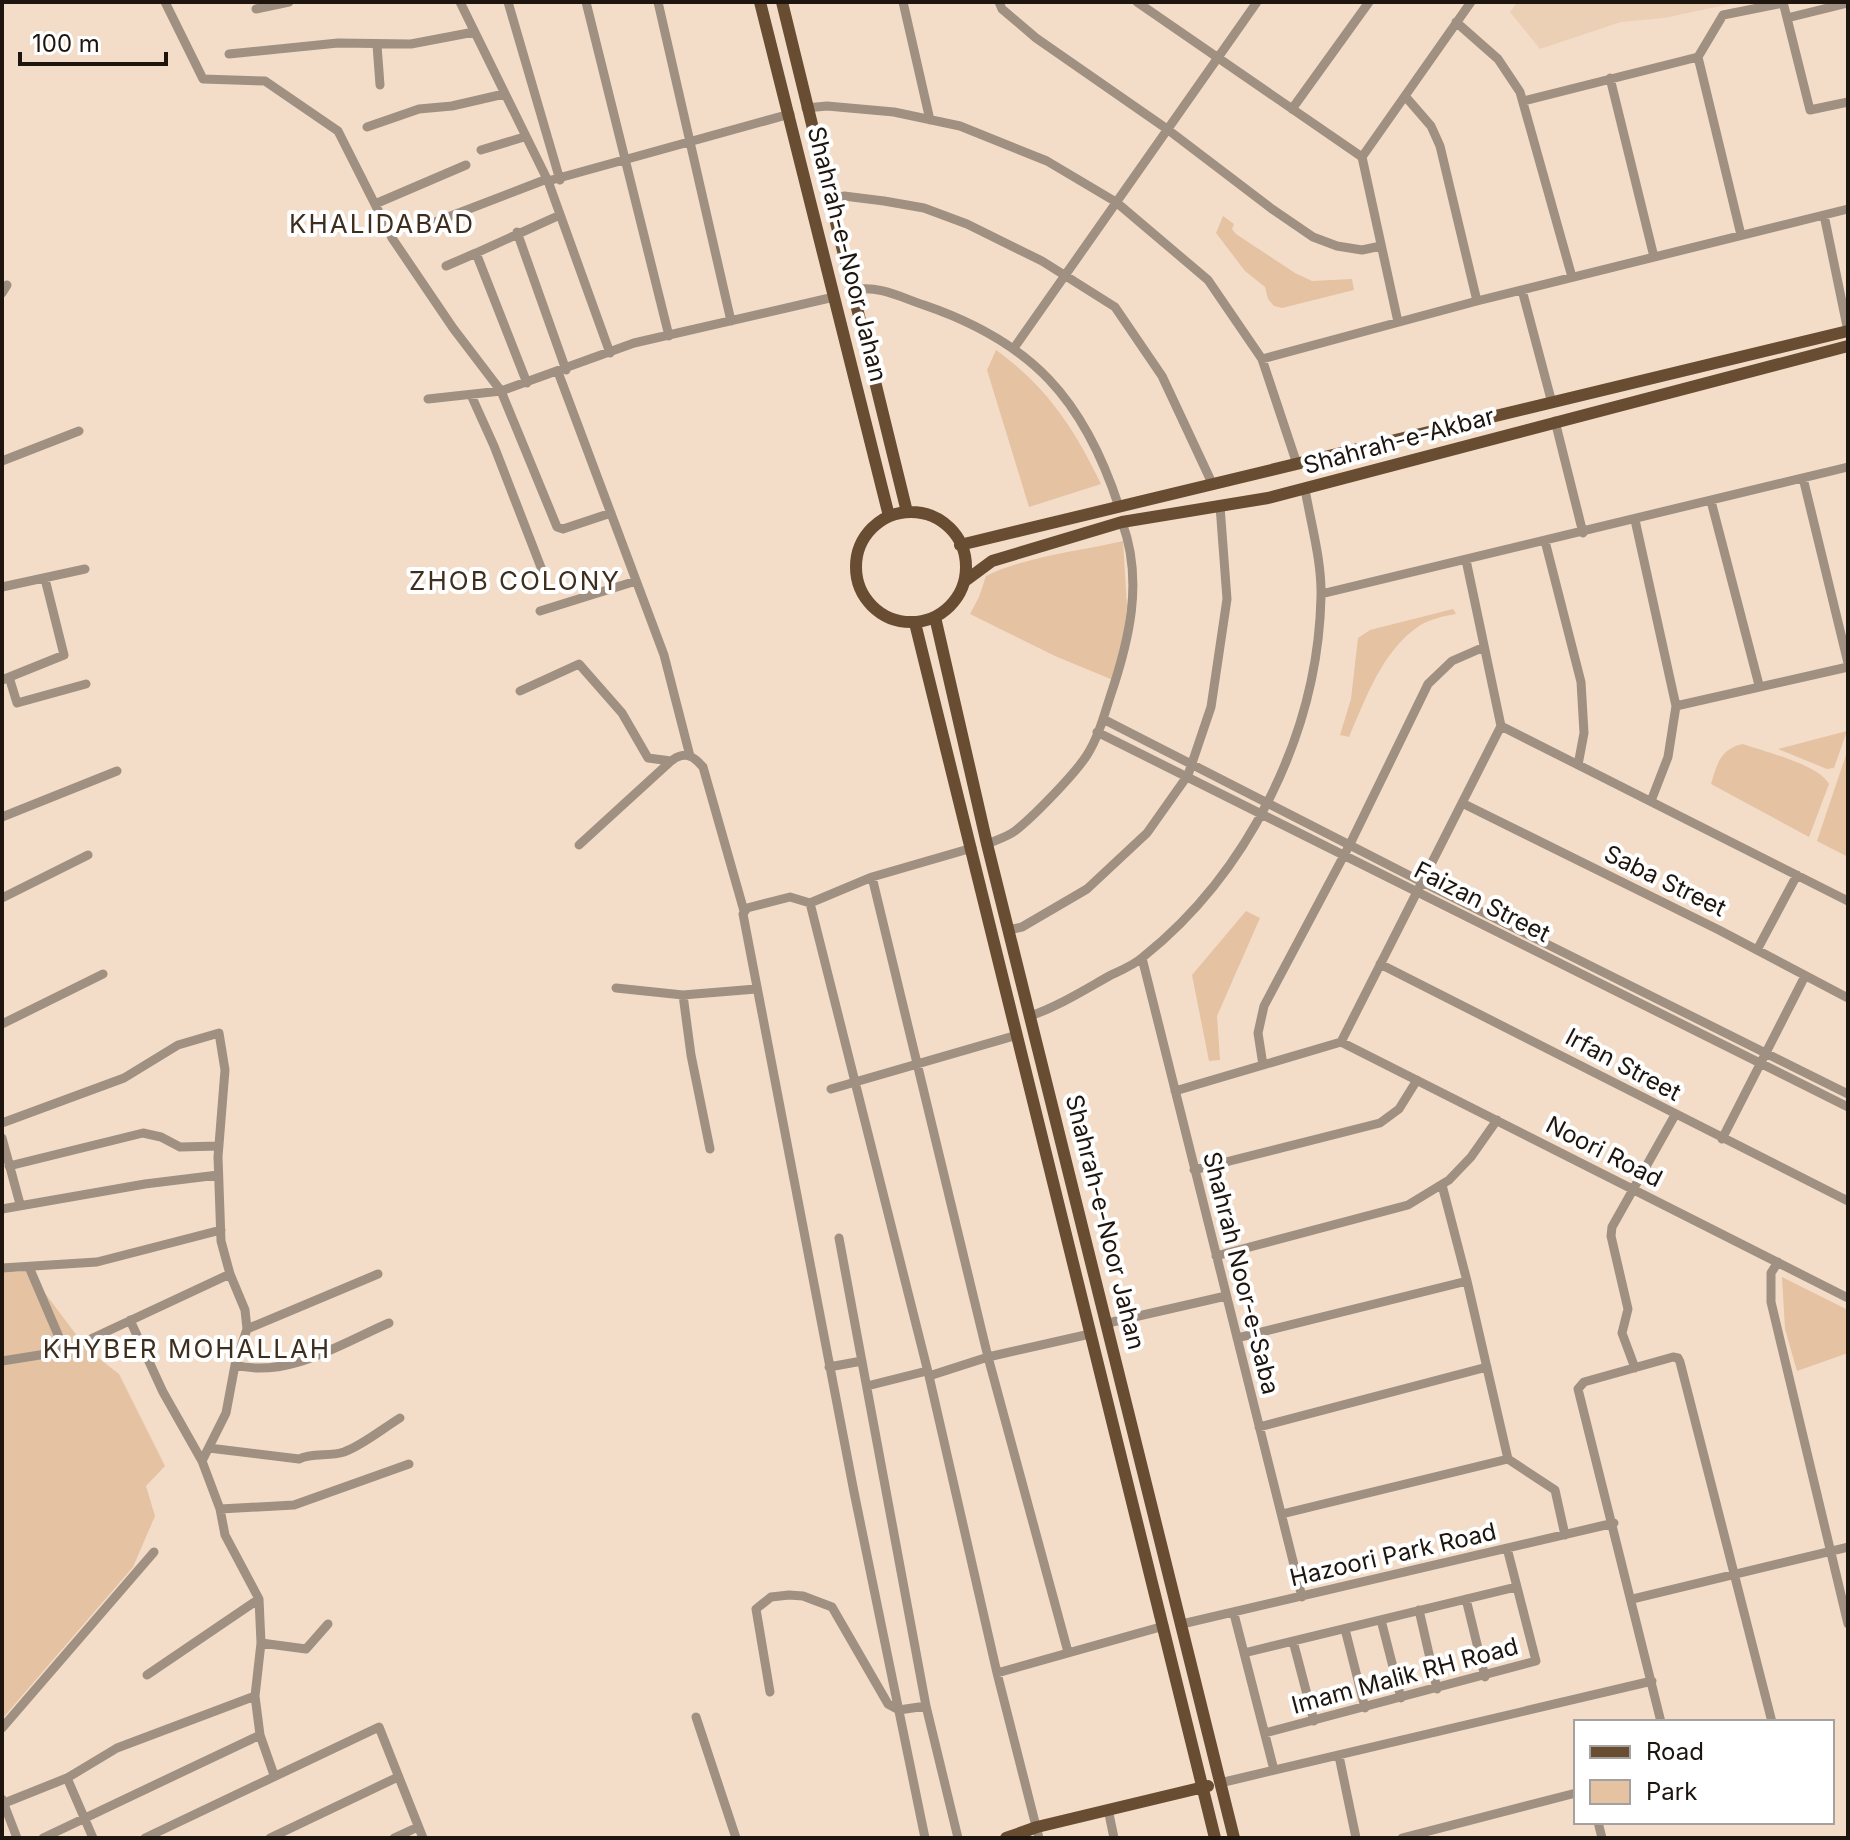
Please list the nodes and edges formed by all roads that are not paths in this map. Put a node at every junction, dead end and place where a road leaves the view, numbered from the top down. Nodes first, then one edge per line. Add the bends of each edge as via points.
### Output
1 (165, 2) edge
2 (289, 2) edge
3 (460, 2) edge
4 (508, 2) edge
5 (586, 2) edge
6 (658, 2) edge
7 (760, 2) edge
8 (782, 2) edge
9 (903, 2) edge
10 (999, 2) edge
11 (1257, 2) edge
12 (1369, 2) edge
13 (1783, 2) edge
14 (1140, 3) edge
15 (1467, 3) edge
16 (1848, 3) edge
17 (272, 4) edge
18 (256, 9) dead end
19 (1787, 18) junction
20 (1456, 22) junction
21 (474, 32) junction
22 (377, 45) junction
23 (229, 54) dead end
24 (1698, 57) junction
25 (1218, 58) junction
26 (1610, 78) junction
27 (380, 85) dead end
28 (504, 94) junction
29 (1405, 96) junction
30 (1524, 101) junction
31 (1848, 102) edge
32 (806, 108) junction
33 (1292, 109) junction
34 (790, 114) junction
35 (930, 120) junction
36 (367, 127) dead end
37 (1167, 129) junction
38 (524, 137) junction
39 (690, 141) junction
40 (481, 150) dead end
41 (1362, 157) junction
42 (625, 160) junction
43 (466, 165) dead end
44 (547, 180) junction
45 (560, 180) junction
46 (830, 201) junction
47 (1116, 202) junction
48 (375, 204) junction
49 (1848, 209) edge
50 (560, 215) junction
51 (1824, 215) junction
52 (430, 224) dead end
53 (517, 232) junction
54 (1741, 235) junction
55 (1381, 246) junction
56 (476, 253) junction
57 (1654, 257) junction
58 (446, 266) dead end
59 (1065, 275) junction
60 (1572, 277) junction
61 (854, 290) junction
62 (1522, 290) junction
63 (834, 297) junction
64 (1477, 301) junction
65 (731, 321) junction
66 (1398, 322) junction
67 (1848, 331) edge
68 (669, 336) junction
69 (1848, 346) edge
70 (1014, 348) junction
71 (610, 353) junction
72 (1262, 359) junction
73 (562, 371) junction
74 (527, 383) junction
75 (501, 391) junction
76 (471, 395) junction
77 (428, 399) dead end
78 (1552, 403) junction
79 (1555, 421) junction
80 (79, 431) dead end
81 (2, 461) edge
82 (1297, 464) junction
83 (1848, 467) edge
84 (1803, 478) junction
85 (1212, 483) junction
86 (1305, 489) junction
87 (1711, 501) junction
88 (1220, 506) junction
89 (1119, 507) junction
90 (907, 512) junction
91 (611, 513) junction
92 (889, 516) junction
93 (1635, 520) junction
94 (1122, 522) junction
95 (1583, 533) junction
96 (1545, 541) junction
97 (960, 545) junction
98 (1466, 560) junction
99 (85, 569) dead end
100 (542, 570) dead end
101 (45, 579) junction
102 (636, 581) junction
103 (965, 581) junction
104 (2, 587) edge
105 (1321, 594) junction
106 (540, 611) dead end
107 (935, 617) junction
108 (915, 623) junction
109 (1484, 647) junction
110 (1848, 665) edge
111 (6, 679) edge
112 (86, 684) dead end
113 (1759, 685) junction
114 (520, 691) dead end
115 (1676, 706) junction
116 (1103, 719) junction
117 (1501, 726) junction
118 (1097, 732) junction
119 (690, 756) junction
120 (671, 761) junction
121 (1192, 764) junction
122 (1578, 765) junction
123 (117, 771) dead end
124 (1188, 775) junction
125 (1651, 801) junction
126 (1269, 802) junction
127 (1462, 803) junction
128 (1262, 812) junction
129 (2, 817) edge
130 (987, 844) junction
131 (1350, 844) junction
132 (579, 845) dead end
133 (972, 848) junction
134 (1344, 854) junction
135 (88, 855) dead end
136 (1797, 875) junction
137 (872, 877) junction
138 (1422, 882) junction
139 (1417, 892) junction
140 (2, 898) edge
141 (1848, 901) edge
142 (810, 903) junction
143 (744, 911) junction
144 (1009, 930) junction
145 (1757, 950) junction
146 (1142, 958) junction
147 (1380, 964) junction
148 (103, 974) dead end
149 (1805, 976) junction
150 (616, 988) dead end
151 (756, 989) junction
152 (683, 995) junction
153 (1848, 998) edge
154 (1030, 1016) junction
155 (2, 1024) edge
156 (1017, 1035) junction
157 (1341, 1042) junction
158 (1766, 1052) junction
159 (915, 1063) junction
160 (1760, 1063) junction
161 (1044, 1065) junction
162 (1263, 1065) junction
163 (1026, 1070) junction
164 (1417, 1080) junction
165 (856, 1082) junction
166 (831, 1089) dead end
167 (1175, 1091) junction
168 (1848, 1094) edge
169 (1848, 1107) edge
170 (1675, 1115) junction
171 (1497, 1120) junction
172 (2, 1123) edge
173 (2, 1138) edge
174 (1722, 1139) junction
175 (219, 1146) junction
176 (710, 1149) dead end
177 (6, 1161) edge
178 (1194, 1170) junction
179 (218, 1175) junction
180 (1442, 1185) junction
181 (1633, 1189) junction
182 (1848, 1201) edge
183 (20, 1204) junction
184 (2, 1209) edge
185 (221, 1230) junction
186 (839, 1238) dead end
187 (1216, 1256) junction
188 (1778, 1262) junction
189 (29, 1267) junction
190 (2, 1268) edge
191 (230, 1274) junction
192 (378, 1274) dead end
193 (1467, 1281) junction
194 (1226, 1296) junction
195 (1848, 1298) edge
196 (130, 1320) junction
197 (389, 1323) dead end
198 (1108, 1323) junction
199 (247, 1329) junction
200 (1090, 1334) junction
201 (1237, 1338) junction
202 (65, 1351) junction
203 (988, 1357) junction
204 (2, 1361) edge
205 (862, 1361) junction
206 (235, 1365) junction
207 (829, 1367) junction
208 (1487, 1367) junction
209 (1635, 1368) junction
210 (928, 1374) junction
211 (867, 1386) junction
212 (400, 1418) dead end
213 (1259, 1427) junction
214 (209, 1448) junction
215 (1508, 1459) junction
216 (202, 1461) junction
217 (409, 1464) dead end
218 (1148, 1487) junction
219 (1130, 1492) junction
220 (220, 1509) junction
221 (1282, 1514) junction
222 (1614, 1523) junction
223 (1565, 1535) junction
224 (1848, 1547) edge
225 (1507, 1548) junction
226 (154, 1552) dead end
227 (1830, 1552) junction
228 (1734, 1573) junction
229 (1516, 1587) junction
230 (1302, 1597) junction
231 (259, 1599) junction
232 (1466, 1599) junction
233 (1632, 1599) junction
234 (1419, 1610) junction
235 (1234, 1614) junction
236 (1381, 1620) junction
237 (328, 1624) dead end
238 (1182, 1624) junction
239 (1848, 1624) edge
240 (1164, 1626) junction
241 (1345, 1629) junction
242 (1293, 1641) junction
243 (261, 1643) junction
244 (1068, 1652) junction
245 (1244, 1653) junction
246 (997, 1673) junction
247 (147, 1675) dead end
248 (1485, 1677) junction
249 (1652, 1681) junction
250 (1437, 1689) junction
251 (770, 1692) dead end
252 (255, 1696) junction
253 (1401, 1698) junction
254 (926, 1706) junction
255 (1365, 1708) junction
256 (899, 1710) junction
257 (696, 1717) dead end
258 (1661, 1720) edge
259 (1771, 1720) edge
260 (1314, 1721) junction
261 (2, 1728) edge
262 (1265, 1733) junction
263 (260, 1735) junction
264 (1339, 1756) junction
265 (1274, 1770) junction
266 (274, 1775) junction
267 (398, 1777) junction
268 (67, 1778) junction
269 (1220, 1783) junction
270 (1203, 1787) junction
271 (1574, 1794) edge
272 (3, 1802) edge
273 (1108, 1809) junction
274 (84, 1818) junction
275 (418, 1827) junction
276 (1038, 1832) edge
277 (17, 1838) edge
278 (43, 1838) edge
279 (93, 1838) edge
280 (145, 1838) edge
281 (270, 1838) edge
282 (394, 1838) edge
283 (423, 1838) edge
284 (736, 1838) edge
285 (925, 1838) edge
286 (958, 1838) edge
287 (1006, 1838) edge
288 (1114, 1838) edge
289 (1215, 1838) edge
290 (1234, 1838) edge
291 (1356, 1838) edge
292 (1402, 1838) edge

1 - 48 street via 199,75 207,81 265,81 330,124
2 - 17 street
3 - 21 street
4 - 45 street
5 - 42 street
6 - 39 street
7 - 34 main road, Shahrah-e-Noor Jahan
8 - 32 main road, Shahrah-e-Noor Jahan
9 - 35 street
10 - 37 street via 1036,38
11 - 25 street
12 - 33 street
13 - 19 street
13 - 24 street via 1723,15
14 - 25 street
15 - 20 street
16 - 19 street
17 - 18 street
19 - 31 street via 1810,110
20 - 29 street
20 - 30 street via 1498,59
21 - 22 street
21 - 28 street
22 - 23 street via 338,43
22 - 27 street
24 - 26 street
24 - 54 street
25 - 33 street
25 - 37 street
26 - 30 street
26 - 57 street
28 - 36 street via 419,109
28 - 38 street
29 - 41 street
29 - 64 street via 1431,126 1440,146
30 - 60 street
32 - 35 street via 855,108
32 - 46 main road, Shahrah-e-Noor Jahan
33 - 41 street
34 - 39 street
34 - 63 main road, Shahrah-e-Noor Jahan
35 - 47 street via 960,126 1047,161
37 - 47 street
37 - 55 street via 1313,237 1362,250
38 - 40 street
38 - 44 street
39 - 42 street
39 - 65 street
41 - 55 street
42 - 45 street
42 - 68 street
43 - 48 street
44 - 45 street
44 - 50 street
44 - 52 street
46 - 59 street via 844,196 924,208 1005,242
46 - 61 main road, Shahrah-e-Noor Jahan
47 - 59 street
47 - 72 street via 1208,280
48 - 75 street via 392,238
49 - 51 street
50 - 53 street
50 - 71 street
51 - 54 street
51 - 67 street
53 - 56 street
53 - 73 street
54 - 57 street
55 - 66 street
56 - 58 street
56 - 74 street
57 - 60 street
59 - 70 street
59 - 85 street via 1115,307 1162,376
60 - 62 street
61 - 70 street via 870,287 960,317
61 - 90 main road, Shahrah-e-Noor Jahan
62 - 64 street
62 - 78 street
63 - 65 street
63 - 92 main road, Shahrah-e-Noor Jahan
64 - 66 street
65 - 68 street
66 - 72 street
67 - 78 main road, Shahrah-e-Akbar
68 - 71 street
69 - 79 main road, Shahrah-e-Akbar
70 - 89 street via 1058,387 1084,424
71 - 73 street
72 - 82 street
73 - 74 street
73 - 91 street
74 - 75 street
75 - 76 street
75 - 91 street via 557,527
76 - 77 street
76 - 100 street
78 - 82 main road, Shahrah-e-Akbar
79 - 86 main road, Shahrah-e-Akbar
79 - 95 street
80 - 81 street
82 - 85 main road, Shahrah-e-Akbar
83 - 84 street
84 - 87 street
84 - 110 street
85 - 89 main road, Shahrah-e-Akbar
86 - 88 main road, Shahrah-e-Akbar
86 - 105 street
87 - 93 street
87 - 113 street
88 - 94 main road, Shahrah-e-Akbar
88 - 121 street via 1227,599 1211,707
89 - 97 main road, Shahrah-e-Akbar
90 - 92 main road
90 - 97 main road via 942,521
91 - 102 street
92 - 108 main road via 866,535 856,563 857,578 862,592 886,618
93 - 95 street
93 - 115 street
94 - 103 main road, Shahrah-e-Akbar via 992,561
94 - 116 street via 1134,594 1126,649
95 - 96 street
96 - 98 street
96 - 122 street via 1581,682 1584,733
97 - 103 main road
98 - 105 street
98 - 109 street
99 - 101 street
101 - 104 street
101 - 111 street via 64,655
102 - 106 street
102 - 119 street via 664,655
103 - 107 main road via 957,598
105 - 126 street via 1313,674 1298,730
107 - 108 main road
107 - 130 main road, Shahrah-e-Noor Jahan
108 - 133 main road, Shahrah-e-Noor Jahan
109 - 117 street
109 - 131 street via 1452,661 1428,684
110 - 113 street
111 - 112 street via 17,703
113 - 115 street
114 - 120 street via 579,664 622,713 648,758
115 - 125 street via 1668,757
116 - 118 street
116 - 121 street, Faizan Street
117 - 122 street
117 - 127 street
118 - 124 street, Faizan Street
118 - 130 street via 1087,755 1037,810 1013,833
119 - 120 street
119 - 143 street via 703,767
120 - 132 street
121 - 124 street
121 - 126 street, Faizan Street
122 - 125 street
123 - 129 street
124 - 128 street, Faizan Street
124 - 144 street via 1147,833 1087,889
125 - 136 street
126 - 128 street
126 - 131 street, Faizan Street
127 - 138 street
127 - 145 street, Saba Street
128 - 134 street, Faizan Street
128 - 146 street via 1199,903
130 - 144 main road, Shahrah-e-Noor Jahan
131 - 134 street
131 - 138 street, Faizan Street
133 - 137 street
133 - 156 main road, Shahrah-e-Noor Jahan
134 - 139 street, Faizan Street
134 - 162 street via 1264,1006 1258,1033
135 - 140 street
136 - 141 street
136 - 145 street
137 - 142 street
137 - 159 street
138 - 139 street
138 - 158 street, Faizan Street
139 - 147 street
139 - 160 street, Faizan Street
142 - 143 street via 790,897
142 - 165 street
143 - 151 street
144 - 154 main road, Shahrah-e-Noor Jahan
145 - 149 street, Saba Street
146 - 154 street
146 - 167 street, Shahrah Noor-e-Saba
147 - 157 street
147 - 170 street, Irfan Street
148 - 155 street
149 - 153 street, Saba Street
149 - 158 street
150 - 152 street
151 - 152 street
151 - 207 street
152 - 176 street
154 - 161 main road, Shahrah-e-Noor Jahan
156 - 159 street
156 - 163 main road, Shahrah-e-Noor Jahan
157 - 162 street
157 - 164 street, Noori Road
158 - 160 street
158 - 168 street, Faizan Street
159 - 165 street
159 - 203 street
160 - 169 street, Faizan Street
160 - 174 street
161 - 163 main road
161 - 198 main road, Shahrah-e-Noor Jahan
162 - 167 street
163 - 200 main road, Shahrah-e-Noor Jahan
164 - 171 street, Noori Road
164 - 178 street via 1399,1109 1380,1123
165 - 166 street
165 - 210 street
167 - 178 street, Shahrah Noor-e-Saba
170 - 174 street, Irfan Street
170 - 181 street
171 - 180 street via 1471,1157
171 - 181 street, Noori Road
172 - 175 street via 124,1078 178,1045 219,1033 225,1070
173 - 177 street
174 - 182 street, Irfan Street
175 - 177 street via 180,1147 143,1133
175 - 179 street
177 - 183 street
178 - 187 street, Shahrah Noor-e-Saba
179 - 183 street
179 - 185 street
180 - 187 street via 1408,1205
180 - 193 street
181 - 188 street, Noori Road
181 - 209 street via 1611,1236 1628,1309 1622,1333
183 - 184 street
185 - 189 street via 97,1262
185 - 191 street
186 - 205 street
187 - 194 street, Shahrah Noor-e-Saba
188 - 195 street, Noori Road
188 - 227 street via 1771,1273 1771,1302
189 - 190 street
189 - 202 street
191 - 196 street
191 - 199 street
192 - 199 street
193 - 201 street
193 - 208 street
194 - 198 street
194 - 201 street, Shahrah Noor-e-Saba
196 - 202 street
196 - 216 street
197 - 206 street via 298,1362 263,1370
198 - 218 main road, Shahrah-e-Noor Jahan
199 - 206 street
200 - 203 street
200 - 219 main road, Shahrah-e-Noor Jahan
201 - 213 street, Shahrah Noor-e-Saba
202 - 204 street
203 - 210 street
203 - 244 street
205 - 207 street
205 - 211 street
206 - 214 street via 226,1413
207 - 256 street
208 - 213 street
208 - 215 street
209 - 222 street via 1584,1382 1578,1389
209 - 228 street via 1678,1358
210 - 211 street
210 - 246 street
211 - 254 street
212 - 214 street via 331,1456 299,1459
213 - 221 street, Shahrah Noor-e-Saba
214 - 216 street
215 - 221 street
215 - 223 street via 1555,1490
216 - 220 street
217 - 220 street via 294,1505
218 - 219 main road
218 - 238 main road, Shahrah-e-Noor Jahan
219 - 240 main road, Shahrah-e-Noor Jahan
220 - 231 street via 225,1535
221 - 230 street, Shahrah Noor-e-Saba
222 - 223 street, Hazoori Park Road
222 - 233 street
223 - 225 street, Hazoori Park Road
224 - 227 street
225 - 229 street, Imam Malik RH Road
225 - 230 street, Hazoori Park Road
226 - 261 street
227 - 228 street
227 - 239 street
228 - 233 street
228 - 259 street
229 - 232 street
229 - 248 street, Imam Malik RH Road via 1536,1661
230 - 235 street, Hazoori Park Road
231 - 243 street
231 - 247 street
232 - 234 street
232 - 248 street
233 - 249 street
234 - 236 street
234 - 250 street
235 - 238 street, Hazoori Park Road
235 - 245 street
236 - 241 street
236 - 253 street
237 - 243 street via 306,1649
238 - 269 main road, Shahrah-e-Noor Jahan
240 - 244 street
240 - 270 main road, Shahrah-e-Noor Jahan
241 - 242 street
241 - 255 street
242 - 245 street
242 - 260 street
243 - 252 street
244 - 246 street
245 - 262 street
246 - 276 street
248 - 250 street, Imam Malik RH Road
249 - 258 street
249 - 264 street
250 - 253 street, Imam Malik RH Road
251 - 256 street via 756,1609 771,1597 803,1596 832,1607 883,1699
252 - 263 street
252 - 268 street via 117,1748
253 - 255 street, Imam Malik RH Road
254 - 256 street
254 - 286 street
255 - 260 street, Imam Malik RH Road
256 - 285 street
257 - 284 street
260 - 262 street, Imam Malik RH Road
262 - 265 street
263 - 266 street
263 - 274 street
264 - 265 street
264 - 291 street
265 - 269 street
266 - 267 street via 379,1727
266 - 280 street
267 - 275 street
267 - 281 street
268 - 272 street
268 - 274 street
269 - 270 main road
269 - 290 main road, Shahrah-e-Noor Jahan
270 - 273 main road
270 - 289 main road, Shahrah-e-Noor Jahan
271 - 292 street
272 - 277 street
273 - 276 main road
273 - 288 street
274 - 278 street
274 - 279 street
275 - 282 street
275 - 283 street
276 - 287 main road

